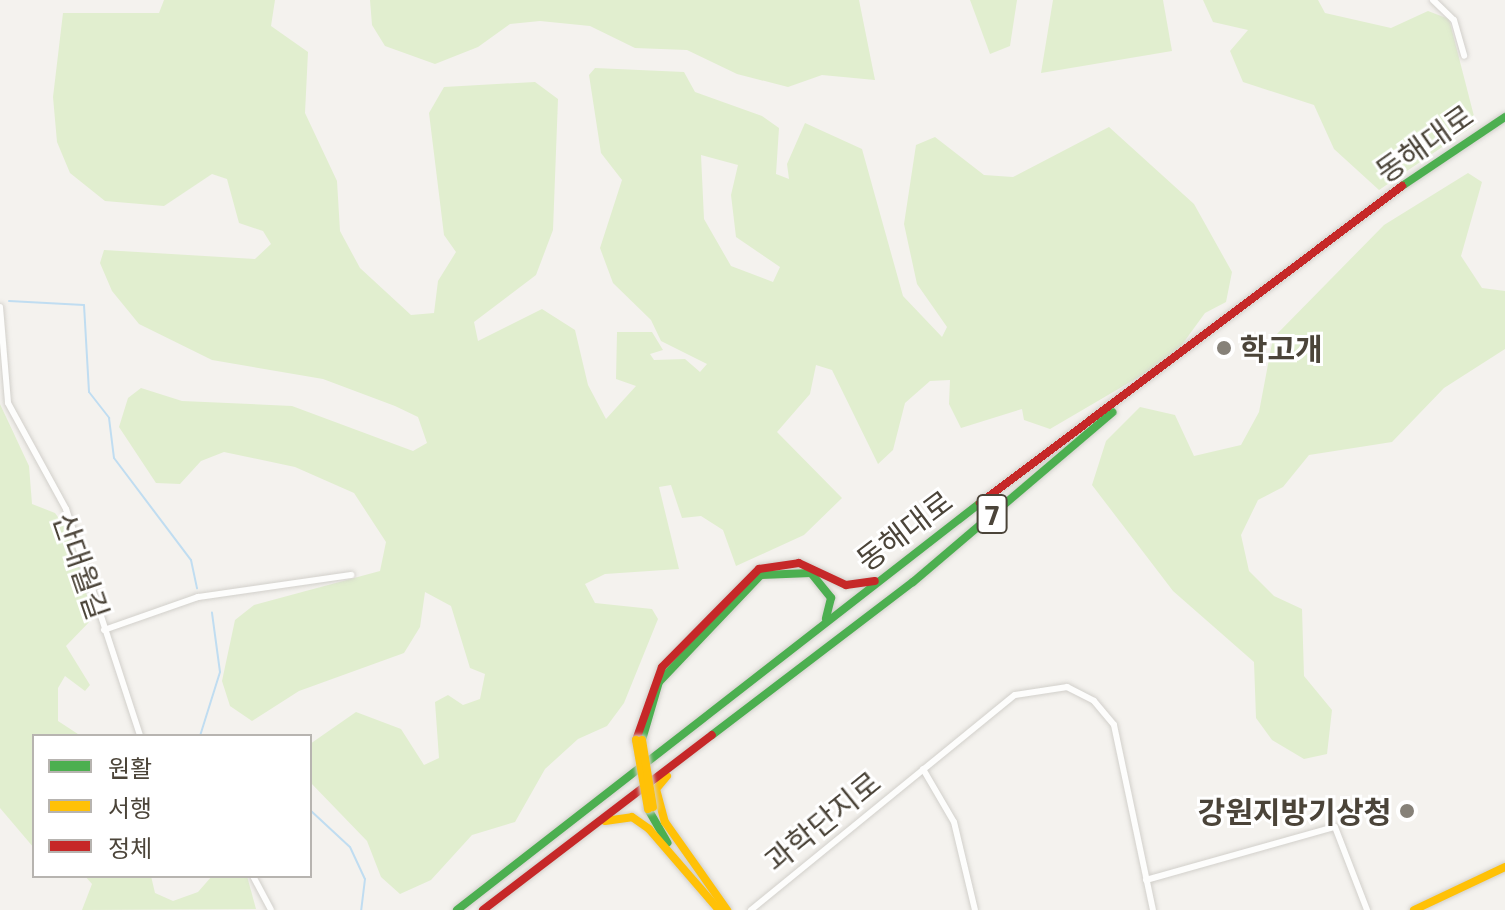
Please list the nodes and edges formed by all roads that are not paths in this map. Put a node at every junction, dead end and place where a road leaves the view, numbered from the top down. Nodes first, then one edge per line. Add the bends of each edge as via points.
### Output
1 (1433, 0) edge
2 (1464, 56) dead end
3 (1505, 117) edge
4 (1505, 124) edge
5 (0, 307) edge
6 (351, 575) dead end
7 (878, 580) junction
8 (826, 619) junction
9 (104, 630) junction
10 (729, 723) junction
11 (139, 734) edge
12 (639, 740) junction
13 (923, 769) junction
14 (557, 853) junction
15 (1505, 867) edge
16 (254, 878) edge
17 (1146, 880) junction
18 (271, 910) edge
19 (457, 910) edge
20 (483, 910) edge
21 (723, 910) edge
22 (751, 910) edge
23 (975, 910) edge
24 (1153, 910) edge
25 (1367, 910) edge
26 (1414, 910) edge

1 - 2 street via 1454,20
3 - 7 main road, 동해대로 via 1427,167
4 - 10 main road, 동해대로 / 7 via 1125,402 913,582
5 - 9 street, 산대월길 via 8,403 66,509
6 - 9 street via 198,597
7 - 8 main road, 동해대로
7 - 12 main road via 846,585 799,563 759,569 662,667
8 - 12 main road via 831,598 811,573 761,575 659,682
8 - 19 main road, 동해대로
9 - 11 street, 산대월길
10 - 14 main road, 동해대로 / 7
10 - 21 main road via 656,789 665,822
12 - 21 main road, bridge via 651,808
13 - 17 street, 과학단지로 via 1015,695 1067,687 1094,701 1114,725
13 - 22 street, 과학단지로
13 - 23 street, 과학단지로 via 954,822
14 - 20 main road, 동해대로 / 7
14 - 21 main road via 601,823 632,817
15 - 26 main road
16 - 18 street
17 - 24 street, 과학단지로
17 - 25 street via 1335,827

